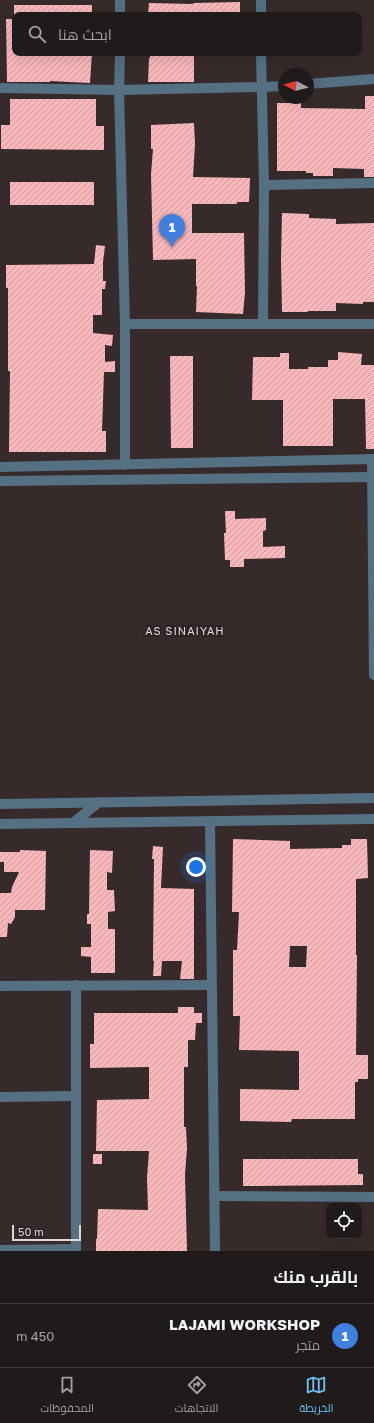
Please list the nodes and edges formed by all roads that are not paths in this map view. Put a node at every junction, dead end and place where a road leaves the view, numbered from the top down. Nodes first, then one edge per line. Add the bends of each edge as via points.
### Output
1 (120, 0) edge
2 (261, 0) edge
3 (120, 12) edge
4 (261, 12) edge
5 (120, 56) edge
6 (261, 56) edge
7 (374, 79) edge
8 (314, 84) edge
9 (278, 86) edge
10 (261, 87) junction
11 (0, 88) edge
12 (119, 90) junction
13 (374, 183) edge
14 (264, 185) junction
15 (125, 324) junction
16 (263, 324) junction
17 (374, 324) edge
18 (373, 459) edge
19 (125, 465) junction
20 (0, 467) edge
21 (373, 477) edge
22 (0, 481) edge
23 (374, 675) edge
24 (374, 798) edge
25 (99, 802) junction
26 (0, 804) edge
27 (374, 819) edge
28 (210, 821) junction
29 (73, 823) junction
30 (0, 824) edge
31 (76, 985) junction
32 (212, 985) junction
33 (0, 986) edge
34 (76, 1096) junction
35 (0, 1097) edge
36 (214, 1196) junction
37 (374, 1197) edge
38 (0, 1250) edge
39 (76, 1250) edge
40 (215, 1251) edge

1 - 3 street
2 - 4 street
5 - 12 street
6 - 10 street
7 - 8 street
9 - 10 street
10 - 12 street
10 - 14 street
11 - 12 street
12 - 15 street
13 - 14 street
14 - 16 street
15 - 16 street
15 - 19 street
16 - 17 street
18 - 19 street
18 - 21 street
19 - 20 street
21 - 22 street
21 - 23 street
24 - 25 street
25 - 26 street
25 - 29 street
27 - 28 street
28 - 29 street
28 - 32 street
29 - 30 street
31 - 32 street
31 - 33 street
31 - 34 street
32 - 36 street
34 - 35 street
34 - 39 street
36 - 37 street
36 - 40 street
38 - 39 street

